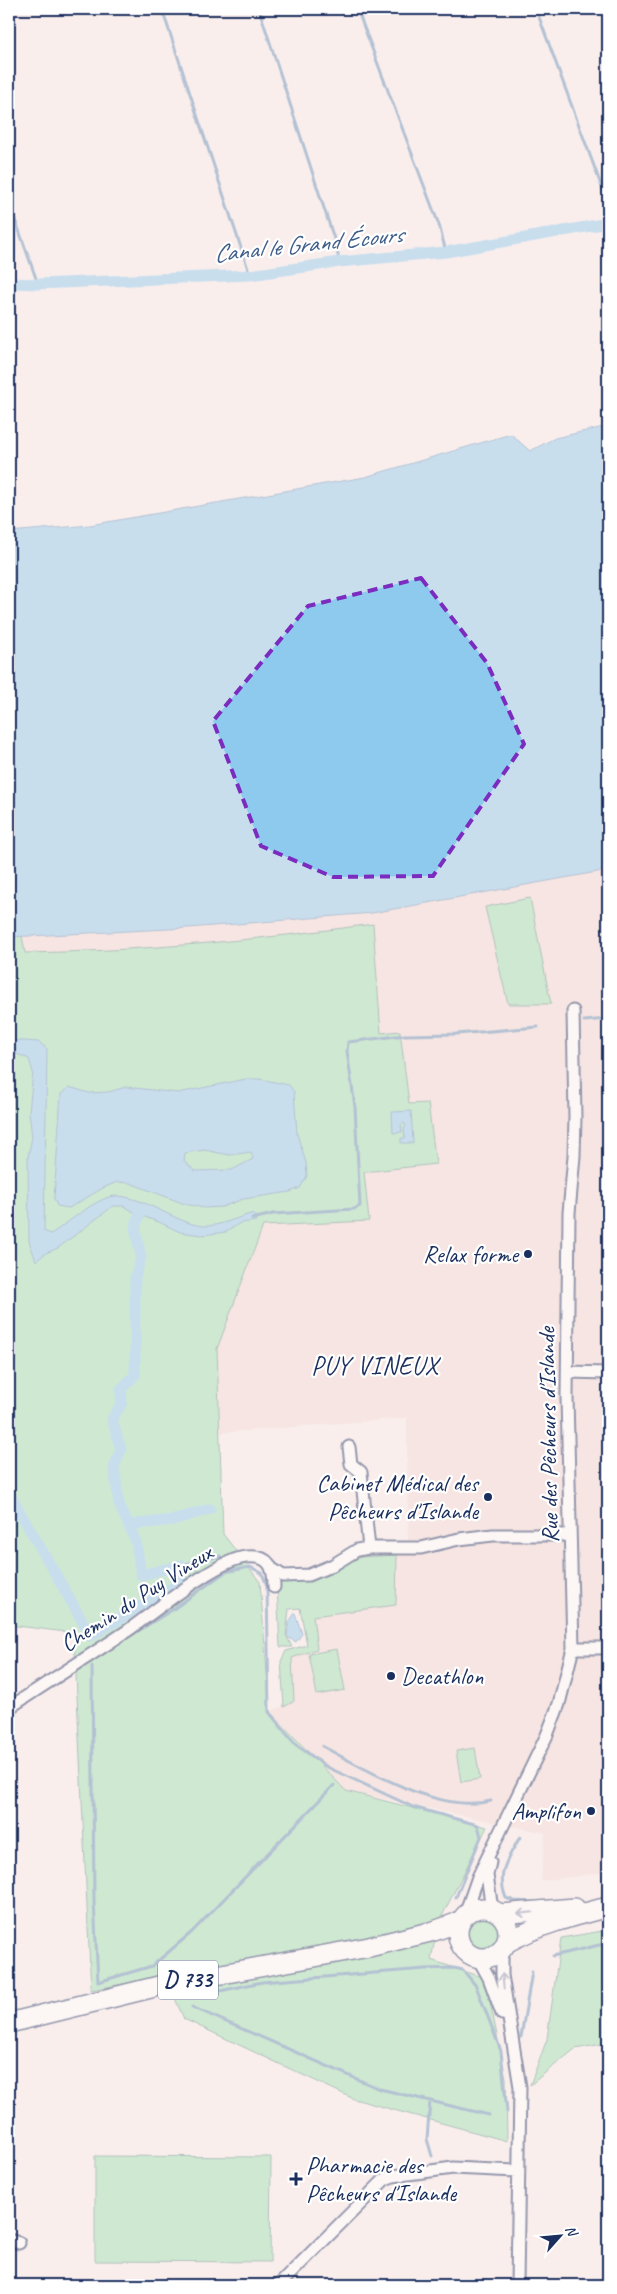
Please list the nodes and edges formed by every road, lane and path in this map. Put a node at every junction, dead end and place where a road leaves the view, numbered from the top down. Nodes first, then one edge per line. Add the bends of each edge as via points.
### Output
1 (573, 1011) dead end
2 (568, 1372) junction
3 (608, 1374) edge
4 (349, 1447) dead end
5 (570, 1535) junction
6 (369, 1548) junction
7 (274, 1570) junction
8 (274, 1588) dead end
9 (573, 1648) junction
10 (608, 1648) edge
11 (9, 1708) edge
12 (494, 1843) junction
13 (608, 1906) edge
14 (496, 1912) junction
15 (462, 1918) junction
16 (460, 1944) junction
17 (504, 1946) junction
18 (369, 1947) junction
19 (478, 1958) junction
20 (9, 2024) edge
21 (513, 2047) junction
22 (518, 2171) junction
23 (279, 2285) edge
24 (516, 2285) edge

1 - 2 street, Rue des Pêcheurs d'Islande via 575,1111 569,1213
2 - 3 street
2 - 5 street, Rue des Pêcheurs d'Islande
4 - 6 street via 351,1464 361,1472
5 - 6 street via 493,1535 421,1548
5 - 9 street, Rue des Pêcheurs d'Islande
6 - 7 street, Chemin du Puy Vineux via 351,1553 309,1575 283,1576
7 - 8 street
7 - 11 street, Chemin du Puy Vineux via 267,1562 254,1557 245,1556 227,1562
9 - 10 street
9 - 12 street, Rue des Pêcheurs d'Islande via 548,1735
12 - 14 street, Rue des Pêcheurs d'Islande via 487,1875
12 - 15 street, Rue des Pêcheurs d'Islande
13 -> 14 main road
13 - 17 main road via 527,1931
14 - 15 main road via 478,1908
14 - 17 main road via 508,1928
15 - 16 main road via 457,1935
15 - 18 main road, D 733 via 434,1931
16 - 18 main road, D 733 via 434,1941
16 - 19 main road via 466,1952
17 - 19 main road via 487,1958
21 -> 17 street via 502,1976
18 - 20 main road, D 733 via 167,1984
19 - 21 street via 489,1978
21 - 22 street via 520,2087
22 - 23 street via 453,2168 385,2179
22 - 24 street

